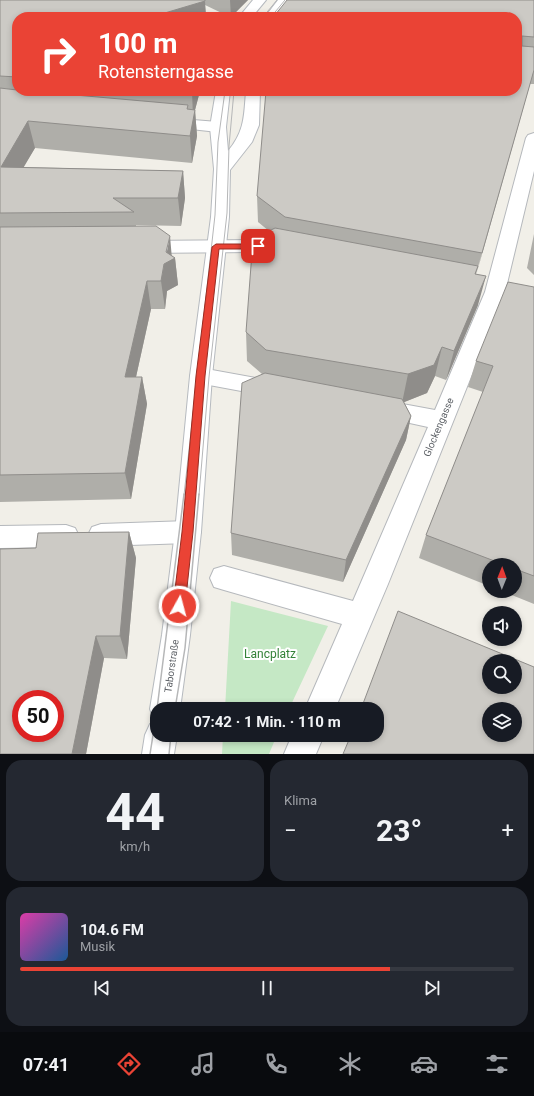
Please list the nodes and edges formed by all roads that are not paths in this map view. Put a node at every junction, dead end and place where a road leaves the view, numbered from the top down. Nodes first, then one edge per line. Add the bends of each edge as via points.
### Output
1 (260, 0) edge
2 (285, 0) edge
3 (249, 12) edge
4 (275, 12) edge
5 (221, 96) edge
6 (253, 96) edge
7 (154, 122) edge
8 (218, 127) junction
9 (534, 138) edge
10 (222, 169) junction
11 (119, 247) edge
12 (216, 247) junction
13 (296, 254) edge
14 (201, 376) junction
15 (295, 393) edge
16 (364, 406) edge
17 (441, 420) junction
18 (188, 532) junction
19 (0, 538) edge
20 (224, 578) dead end
21 (360, 616) junction
22 (166, 702) edge
23 (323, 702) edge
24 (160, 742) edge
25 (305, 742) edge
26 (158, 754) edge
27 (300, 754) edge

1 - 3 street
2 - 4 street
5 - 8 street, Taborstraße
6 - 10 street via 251,125 244,142
7 - 8 street
8 - 10 street, Taborstraße
9 - 17 street, Glockengasse via 495,292
10 - 12 street, Taborstraße
11 - 12 street
12 - 13 street via 258,246
12 - 14 street, Taborstraße
14 - 15 street
14 - 18 street, Taborstraße
16 - 17 street
17 - 21 street, Glockengasse
18 - 19 street
18 - 22 street, Taborstraße
20 - 21 street
21 - 23 street, Glockengasse
24 - 26 street
25 - 27 street

